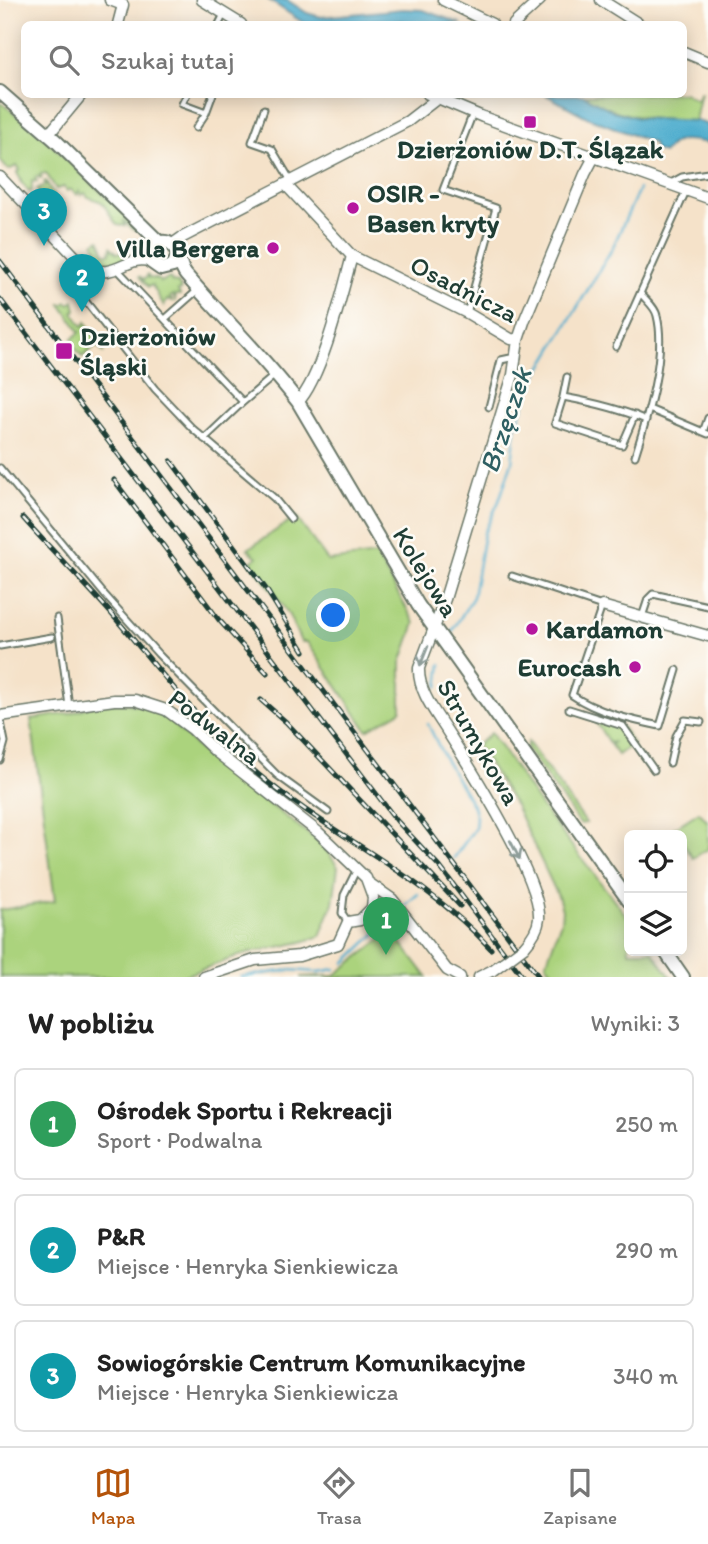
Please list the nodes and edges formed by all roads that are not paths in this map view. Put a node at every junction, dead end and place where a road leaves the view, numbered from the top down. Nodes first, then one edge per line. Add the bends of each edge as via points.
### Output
1 (110, 0) edge
2 (202, 0) edge
3 (443, 0) edge
4 (540, 0) edge
5 (601, 0) edge
6 (224, 14) junction
7 (119, 21) edge
8 (220, 21) edge
9 (236, 21) edge
10 (486, 21) edge
11 (517, 21) edge
12 (634, 21) edge
13 (687, 53) edge
14 (708, 62) edge
15 (0, 92) edge
16 (79, 98) edge
17 (185, 98) edge
18 (212, 98) edge
19 (434, 98) edge
20 (440, 98) edge
21 (264, 108) dead end
22 (206, 113) junction
23 (473, 113) junction
24 (196, 128) dead end
25 (49, 134) junction
26 (594, 157) junction
27 (708, 173) edge
28 (0, 177) edge
29 (288, 182) junction
30 (670, 184) junction
31 (686, 191) junction
32 (708, 198) edge
33 (159, 242) junction
34 (352, 256) junction
35 (151, 262) junction
36 (177, 265) junction
37 (118, 270) junction
38 (199, 289) junction
39 (641, 294) junction
40 (83, 298) dead end
41 (467, 313) junction
42 (165, 319) junction
43 (518, 340) junction
44 (616, 347) dead end
45 (517, 357) junction
46 (276, 374) junction
47 (567, 377) dead end
48 (563, 397) junction
49 (243, 402) junction
50 (298, 402) junction
51 (489, 407) dead end
52 (649, 409) junction
53 (635, 415) junction
54 (708, 418) edge
55 (646, 420) junction
56 (706, 433) edge
57 (204, 439) junction
58 (635, 456) dead end
59 (0, 468) edge
60 (291, 519) dead end
61 (512, 576) dead end
62 (601, 606) junction
63 (708, 606) edge
64 (642, 617) junction
65 (57, 618) dead end
66 (434, 629) junction
67 (708, 636) edge
68 (51, 637) dead end
69 (0, 646) edge
70 (677, 670) dead end
71 (69, 706) junction
72 (569, 709) dead end
73 (0, 717) edge
74 (701, 722) dead end
75 (0, 760) edge
76 (670, 764) dead end
77 (654, 771) dead end
78 (328, 812) dead end
79 (357, 869) junction
80 (369, 883) junction
81 (624, 894) edge
82 (348, 922) junction
83 (668, 956) edge
84 (449, 973) edge
85 (204, 977) edge
86 (460, 977) edge
87 (479, 977) edge
88 (683, 977) edge

1 - 7 street via 123,5
2 - 6 street
3 - 10 street
4 - 11 street
5 - 12 street
6 - 8 lane
6 - 9 street
13 - 14 street
15 - 25 street
16 - 25 street
17 - 22 lane via 182,104
18 - 22 lane
19 - 29 street via 408,121
20 - 23 street
21 - 29 lane via 252,142 272,149
22 - 24 lane
23 - 26 street
23 - 41 lane via 443,190 496,208
25 - 33 street
26 - 30 street
26 - 43 street, Strumykowa
27 - 30 lane
28 - 37 street via 83,265 97,272
29 - 33 street via 180,238
29 - 34 street, Osadnicza
30 - 31 street
31 - 32 street
31 - 39 lane
33 - 35 street via 150,254
33 - 36 street via 176,251
34 - 41 street, Osadnicza
34 - 50 street via 318,368
35 - 36 street via 161,269
35 - 37 street via 138,260
36 - 38 street, Kolejowa
37 - 42 lane
38 - 42 lane
38 - 46 street, Kolejowa
39 - 44 lane
39 - 52 lane via 657,313 660,348
40 - 57 lane via 155,389
41 - 43 street, Osadnicza
42 - 49 lane
43 - 45 street, Strumykowa
45 - 51 lane via 501,360
45 - 66 street, Strumykowa
46 - 49 lane
46 - 50 street, Kolejowa
47 - 48 lane
48 - 53 lane
48 - 53 lane via 555,423 622,445
49 - 57 lane
50 - 66 street, Kolejowa
52 - 55 lane
52 - 56 lane
53 - 55 lane
54 - 56 lane
55 - 58 lane
57 - 60 lane via 274,498
59 - 78 lane via 176,673 277,775
61 - 62 lane
62 - 64 street
62 - 70 lane via 572,695 581,702 660,726
63 - 64 lane via 653,594
64 - 67 street
65 - 71 lane
66 - 81 street, Kolejowa
66 -> 87 street, Strumykowa, bridge via 419,668 421,685 534,889 539,920 524,947
68 - 69 lane
71 - 73 street, Podwalna
71 - 79 street, Podwalna via 135,700 166,710
72 - 77 lane via 623,726
73 - 75 lane via 5,742
74 - 76 lane via 685,720
79 - 80 street, Podwalna
79 - 82 lane via 342,904
80 - 82 street via 372,908 360,920
80 - 84 street, Podwalna via 392,900
82 - 85 street via 338,944 324,950 255,960
83 - 88 street
84 - 86 street, Podwalna

